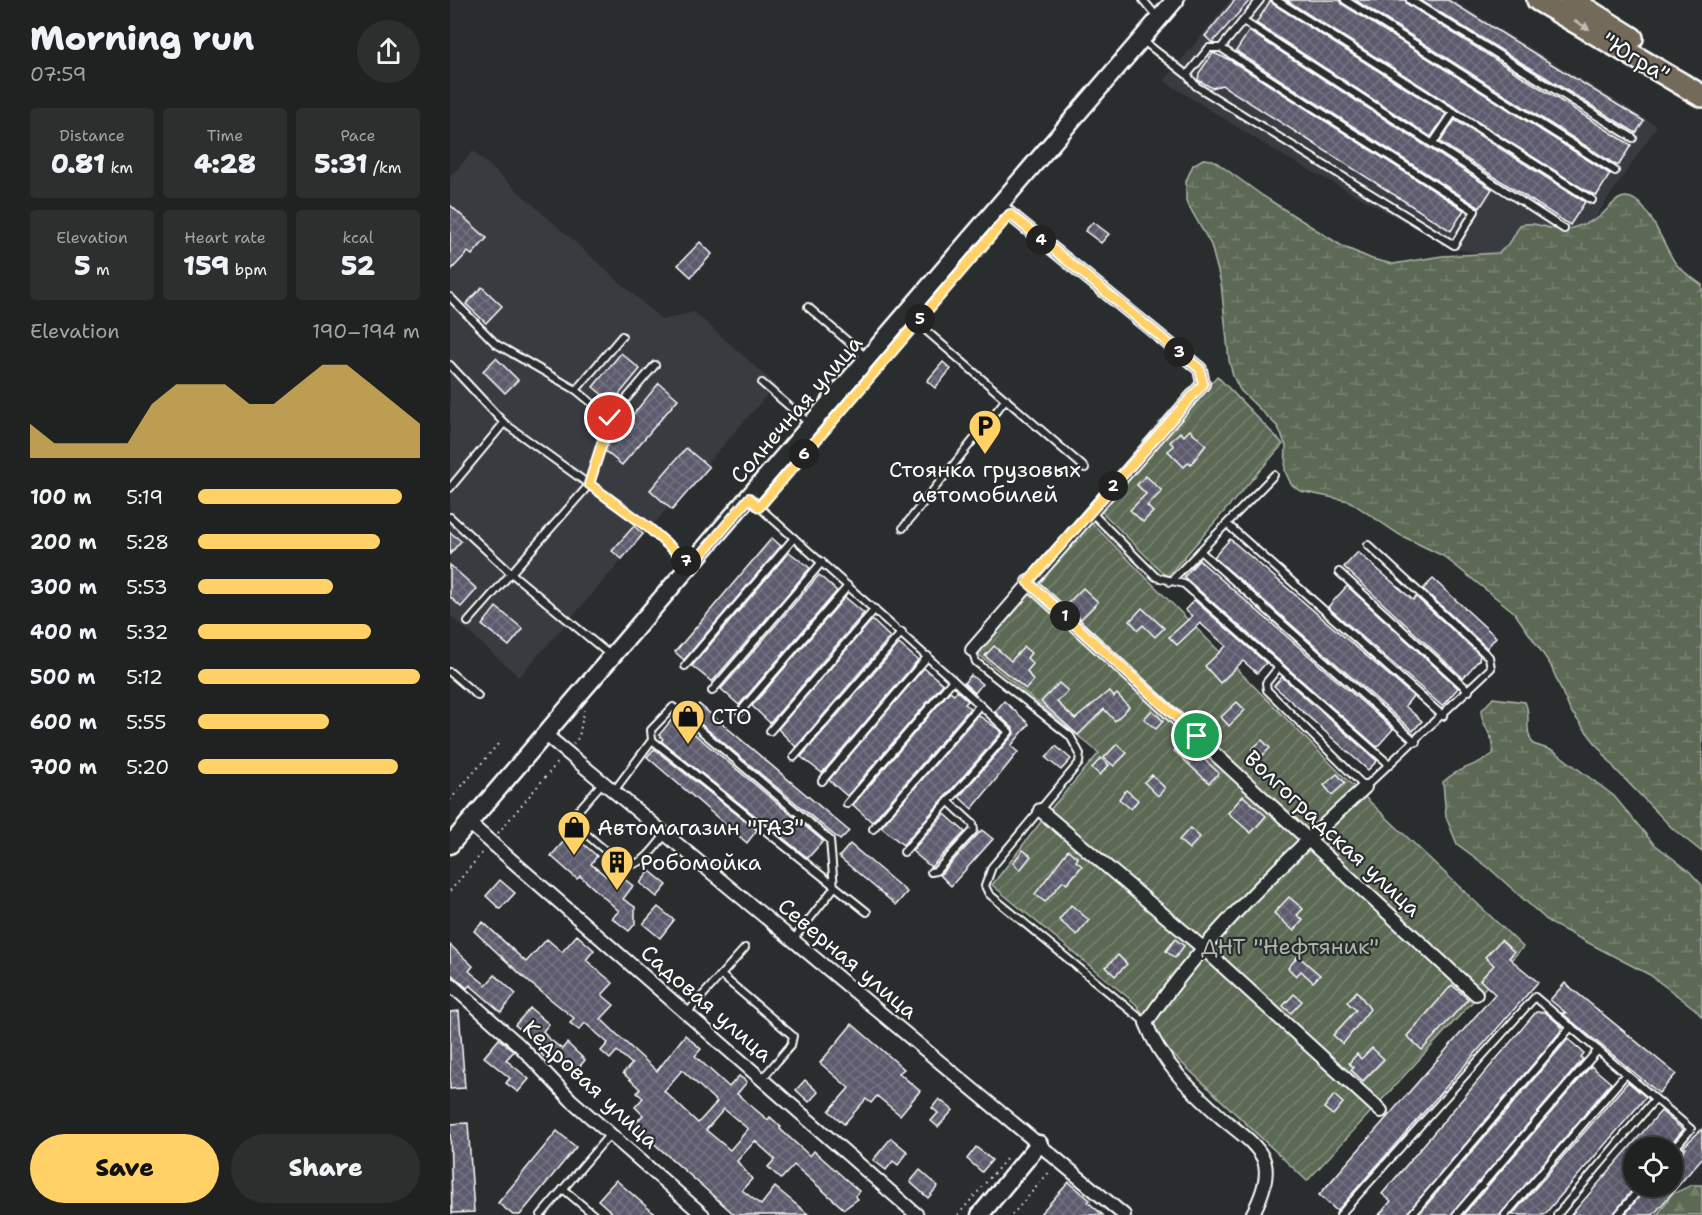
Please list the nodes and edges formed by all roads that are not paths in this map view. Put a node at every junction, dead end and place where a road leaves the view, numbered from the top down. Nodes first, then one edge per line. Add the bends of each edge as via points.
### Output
1 (1143, 0) edge
2 (1174, 0) edge
3 (1260, 0) edge
4 (1276, 0) edge
5 (1345, 0) edge
6 (1410, 0) edge
7 (1538, 0) edge
8 (1571, 0) edge
9 (1159, 19) junction
10 (1243, 21) junction
11 (1141, 39) junction
12 (1221, 48) junction
13 (1187, 75) junction
14 (1702, 81) edge
15 (1702, 96) edge
16 (1454, 112) junction
17 (1633, 138) dead end
18 (1433, 143) junction
19 (1616, 171) dead end
20 (1592, 200) dead end
21 (1000, 206) junction
22 (1564, 229) dead end
23 (450, 297) edge
24 (808, 307) dead end
25 (907, 315) junction
26 (622, 336) dead end
27 (869, 359) junction
28 (450, 365) edge
29 (655, 365) dead end
30 (762, 383) dead end
31 (576, 390) junction
32 (1006, 399) junction
33 (610, 418) junction
34 (504, 423) junction
35 (812, 426) junction
36 (1085, 468) dead end
37 (1274, 475) dead end
38 (589, 484) junction
39 (450, 488) edge
40 (749, 498) junction
41 (1090, 511) junction
42 (450, 517) edge
43 (1227, 524) junction
44 (903, 528) dead end
45 (794, 538) junction
46 (1368, 545) dead end
47 (1200, 551) junction
48 (822, 562) junction
49 (692, 566) junction
50 (1339, 572) dead end
51 (511, 573) junction
52 (1028, 582) junction
53 (1170, 582) junction
54 (848, 586) junction
55 (875, 609) junction
56 (468, 622) dead end
57 (902, 632) junction
58 (972, 650) joint
59 (928, 656) junction
60 (612, 657) junction
61 (685, 666) dead end
62 (1279, 667) junction
63 (450, 672) edge
64 (953, 680) junction
65 (712, 691) dead end
66 (1469, 691) junction
67 (478, 696) dead end
68 (979, 706) junction
69 (740, 712) dead end
70 (1443, 716) junction
71 (770, 731) dead end
72 (546, 735) junction
73 (652, 740) junction
74 (1416, 742) junction
75 (794, 757) dead end
76 (1390, 765) junction
77 (822, 781) dead end
78 (603, 782) junction
79 (1365, 787) junction
80 (614, 791) junction
81 (949, 802) junction
82 (847, 804) dead end
83 (1040, 810) junction
84 (469, 823) junction
85 (873, 829) dead end
86 (665, 835) junction
87 (1309, 839) junction
88 (450, 845) edge
89 (904, 852) dead end
90 (931, 872) dead end
91 (834, 888) junction
92 (867, 912) dead end
93 (793, 940) junction
94 (745, 948) dead end
95 (1203, 948) junction
96 (721, 975) junction
97 (450, 984) edge
98 (1476, 994) dead end
99 (687, 1014) junction
100 (1146, 1023) junction
101 (1571, 1027) junction
102 (1598, 1050) junction
103 (1626, 1074) junction
104 (762, 1079) junction
105 (1655, 1100) junction
106 (1382, 1111) dead end
107 (610, 1134) junction
108 (1683, 1138) edge
109 (1039, 1144) junction
110 (563, 1189) junction
111 (1633, 1197) edge
112 (543, 1214) edge
113 (594, 1215) edge
114 (703, 1215) edge
115 (917, 1215) edge
116 (980, 1215) edge
117 (1124, 1215) edge
118 (1252, 1215) edge
119 (1340, 1215) edge
120 (1411, 1215) edge
121 (1456, 1215) edge
122 (1505, 1215) edge
123 (1557, 1215) edge
124 (1618, 1215) edge

1 - 9 lane
2 - 9 street, Солнечная улица
3 - 10 lane
4 - 16 lane
5 - 19 lane
6 - 17 lane
7 -> 15 highway, "Югра"
8 - 14 highway, "Югра"
9 - 11 street, Солнечная улица
10 - 12 lane
10 - 18 lane
11 - 13 lane
11 - 21 street, Солнечная улица
12 - 13 lane via 1209,48
12 - 13 lane via 1475,211 1454,245 1196,87
16 - 18 lane
16 - 20 lane
18 - 22 lane
21 - 25 street, Солнечная улица
21 - 41 street via 1200,369 1203,384
23 - 31 lane via 496,344
24 - 27 lane
25 - 27 street, Солнечная улица
25 - 32 lane
26 - 31 lane
27 - 35 street, Солнечная улица
28 - 34 lane
29 - 33 lane
30 - 35 lane
31 - 33 lane
32 - 36 lane
32 - 44 lane
33 - 38 lane
34 - 38 lane
34 - 39 lane
35 - 40 street, Солнечная улица
37 - 43 lane
38 - 49 lane
38 - 51 lane
40 - 45 lane
40 - 49 street, Солнечная улица
41 - 52 street
41 - 53 lane via 1156,577
42 - 51 lane
43 - 47 lane
43 - 70 lane
45 - 48 lane
45 - 61 lane
46 - 66 lane via 1489,657 1491,668
47 - 53 lane
47 - 74 lane
48 - 54 lane
48 - 65 lane
49 - 60 street, Солнечная улица
50 - 66 lane
51 - 56 lane
51 - 60 lane
52 - 58 street
52 - 87 street, Волгоградская улица
53 - 62 lane via 1184,584
54 - 55 lane
54 - 69 lane
55 - 57 lane
55 - 71 lane
57 - 59 lane
57 - 75 lane
58 - 83 lane via 976,662 1070,736 1080,754 1079,763
59 - 64 lane
59 - 77 lane
60 - 72 street, Солнечная улица
62 - 76 lane
62 - 79 lane via 1266,683 1267,690
63 - 67 lane
64 - 68 lane
64 - 82 lane
66 - 70 lane
68 - 81 lane via 1009,732
68 - 85 lane
70 - 74 lane
72 - 78 street, Северная улица
72 - 84 street, Солнечная улица
73 - 80 lane
73 - 91 lane
73 - 91 lane via 651,729 673,707 830,840
74 - 76 lane
76 - 79 lane
78 - 80 street, Северная улица
78 - 86 lane via 570,820 622,865 632,867 642,862
79 - 87 street
80 - 86 street, Северная улица
81 - 89 lane
81 - 90 lane via 973,824 974,830
83 - 95 street
83 - 100 lane via 992,867 985,886 989,894
84 - 88 street, Солнечная улица
84 - 99 street, Садовая улица
86 - 93 street, Северная улица
87 - 95 street
87 - 98 street, Волгоградская улица
91 - 92 lane
91 - 93 lane
93 - 109 street, Северная улица
94 - 96 lane
95 - 100 street
95 - 106 street
96 - 99 lane
96 - 104 lane via 793,1036
97 - 107 street, Кедровая улица via 519,1044 571,1100
99 - 104 street, Садовая улица
100 - 118 street via 1160,1054 1172,1069 1249,1140 1263,1159 1264,1184
101 - 102 lane
101 - 119 lane via 1535,997
101 - 120 lane
102 - 103 lane
102 - 121 lane
103 - 105 lane
103 - 122 lane
104 - 115 street, Садовая улица
105 - 108 lane via 1691,1129
105 - 123 lane
107 - 110 lane
107 - 114 street, Кедровая улица
109 - 116 street
109 - 117 street, Северная улица
110 - 112 lane
110 - 113 lane
111 - 124 lane

